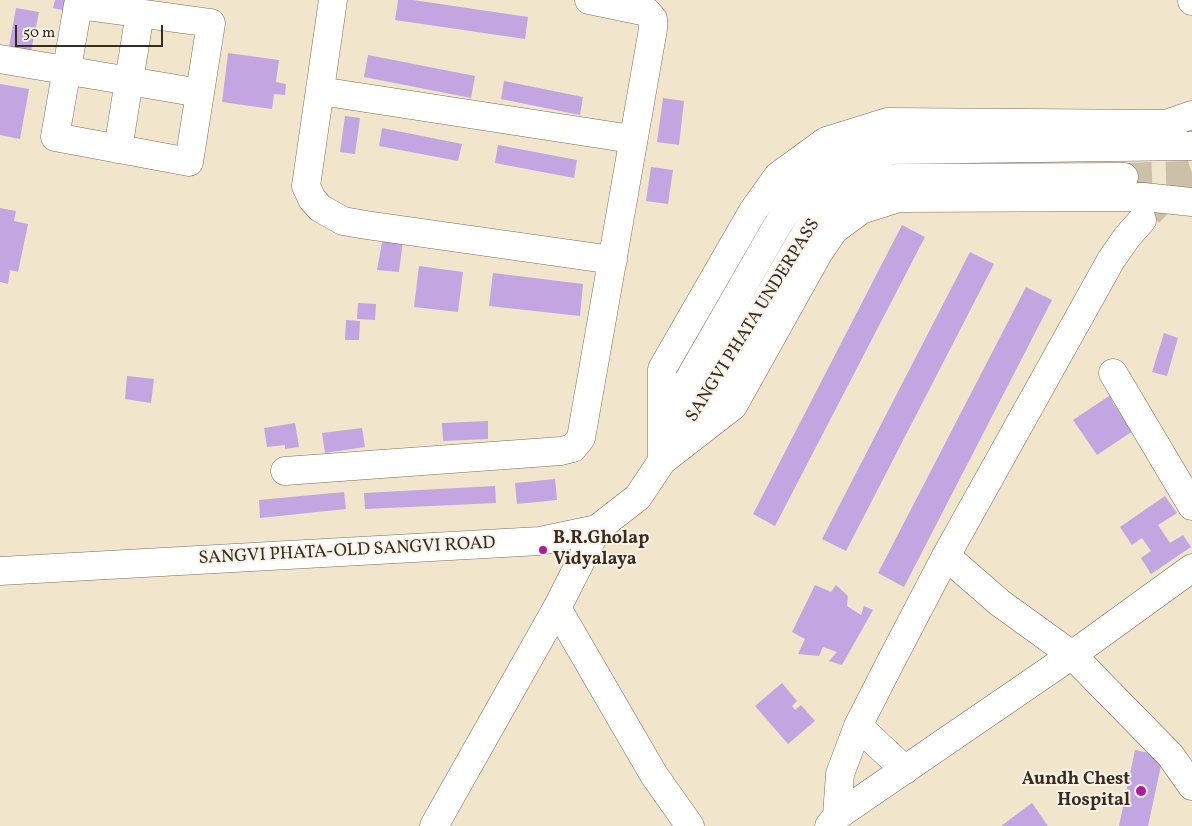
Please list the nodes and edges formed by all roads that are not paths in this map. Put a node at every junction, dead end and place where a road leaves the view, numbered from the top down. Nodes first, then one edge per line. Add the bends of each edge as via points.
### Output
1 (333, 0) edge
2 (589, 0) edge
3 (140, 13) junction
4 (0, 59) edge
5 (66, 70) junction
6 (129, 81) junction
7 (320, 92) junction
8 (200, 93) junction
9 (1192, 114) edge
10 (632, 139) junction
11 (1192, 146) tunnel mouth
12 (118, 149) junction
13 (1124, 177) tunnel mouth
14 (1192, 202) tunnel mouth
15 (1142, 220) tunnel mouth
16 (613, 260) junction
17 (1113, 373) dead end
18 (662, 461) junction
19 (285, 470) dead end
20 (1192, 506) edge
21 (598, 529) junction
22 (946, 556) junction
23 (1192, 568) edge
24 (0, 571) edge
25 (557, 608) junction
26 (1072, 656) junction
27 (858, 726) junction
28 (905, 770) junction
29 (1192, 786) edge
30 (833, 821) edge
31 (434, 826) edge
32 (690, 826) edge

1 - 7 main road
2 - 10 main road via 647,12 652,19
3 - 5 main road via 78,4
3 - 6 main road
3 - 8 main road via 211,23
4 - 5 main road
5 - 6 main road
5 - 12 main road via 55,137
6 - 8 main road
6 - 12 main road
7 - 10 main road
7 - 16 main road via 306,186 320,208 343,221
8 - 12 main road via 189,162
9 - 18 main road via 1166,124 887,122 826,141 778,176 753,211 662,369
10 - 16 main road
11 - 18 main road via 891,150 838,166 798,195 777,226 687,383
13 - 18 main road, SANGVI PHATA UNDERPASS via 896,178 852,192 818,215 711,397
14 - 18 main road, SANGVI PHATA-OLD SANGVI ROAD via 1144,198 899,198 861,210 834,230 819,252 733,406
15 - 22 main road via 1111,260
16 - 19 main road via 580,438 573,448
17 - 20 main road
18 - 21 main road, SANGVI PHATA-OLD SANGVI ROAD via 638,497
21 - 24 main road, SANGVI PHATA-OLD SANGVI ROAD via 540,541
21 - 25 main road
22 - 26 main road via 1000,603
22 - 27 main road
23 - 26 main road
25 - 31 main road
25 - 32 main road via 654,775
26 - 28 main road
26 - 29 main road via 1170,755
27 - 28 main road
27 - 30 main road via 840,774
28 - 30 main road

